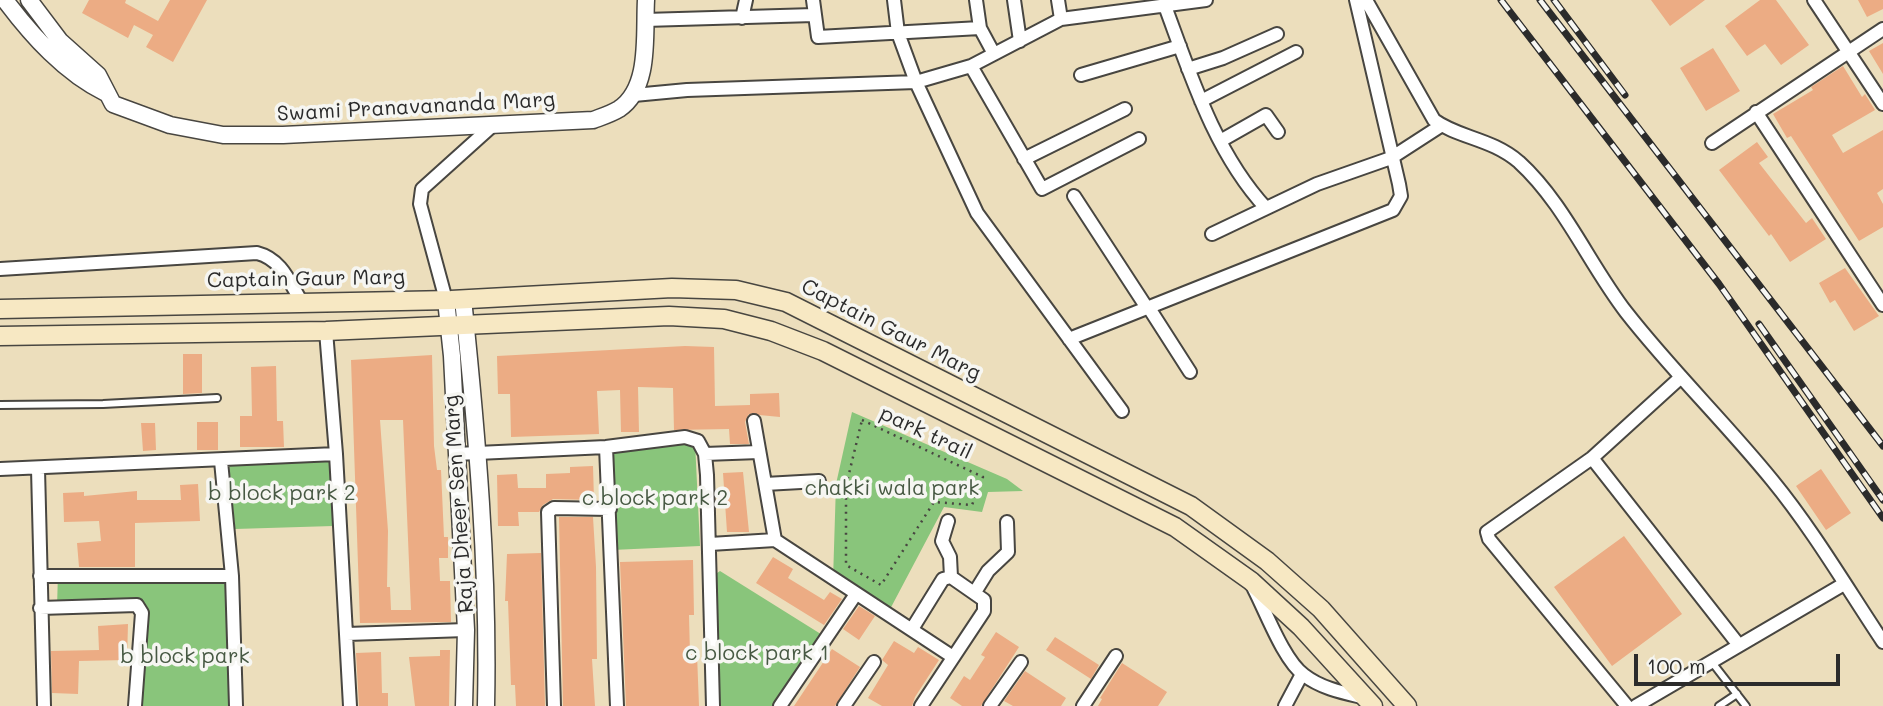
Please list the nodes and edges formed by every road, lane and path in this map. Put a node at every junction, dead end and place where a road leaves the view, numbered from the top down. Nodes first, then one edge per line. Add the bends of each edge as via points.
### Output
1 (29, 0) edge
2 (646, 0) edge
3 (746, 0) edge
4 (813, 0) edge
5 (894, 0) edge
6 (976, 0) edge
7 (1014, 0) edge
8 (1058, 0) edge
9 (1206, 0) edge
10 (1356, 0) edge
11 (1366, 0) edge
12 (1815, 0) edge
13 (1135, 4) edge
14 (1165, 6) junction
15 (5, 7) edge
16 (814, 15) junction
17 (743, 18) junction
18 (1061, 19) junction
19 (645, 20) junction
20 (980, 28) junction
21 (1883, 29) edge
22 (898, 33) junction
23 (1277, 34) dead end
24 (1020, 41) junction
25 (1180, 46) junction
26 (1849, 51) junction
27 (1296, 52) dead end
28 (994, 54) junction
29 (971, 66) junction
30 (1188, 69) junction
31 (1081, 75) dead end
32 (916, 82) junction
33 (106, 93) junction
34 (634, 94) junction
35 (1201, 100) junction
36 (1883, 104) edge
37 (1125, 110) dead end
38 (1756, 112) junction
39 (1442, 125) junction
40 (492, 126) junction
41 (1278, 132) dead end
42 (1139, 139) dead end
43 (1222, 140) junction
44 (1712, 143) dead end
45 (1391, 158) junction
46 (1024, 159) junction
47 (1074, 196) dead end
48 (1266, 208) junction
49 (1212, 234) dead end
50 (0, 270) edge
51 (455, 299) junction
52 (301, 301) junction
53 (1883, 305) edge
54 (1148, 308) junction
55 (0, 309) edge
56 (458, 326) junction
57 (326, 331) junction
58 (0, 335) edge
59 (1069, 338) junction
60 (1190, 372) dead end
61 (1680, 378) junction
62 (217, 398) dead end
63 (0, 405) edge
64 (1122, 411) dead end
65 (754, 421) dead end
66 (859, 433) joint
67 (606, 447) junction
68 (759, 452) junction
69 (336, 454) junction
70 (456, 454) junction
71 (478, 454) junction
72 (705, 454) junction
73 (1592, 457) junction
74 (221, 461) junction
75 (0, 469) edge
76 (38, 469) junction
77 (819, 481) dead end
78 (765, 484) junction
79 (610, 509) junction
80 (948, 521) dead end
81 (1007, 522) dead end
82 (775, 540) junction
83 (710, 544) junction
84 (40, 576) junction
85 (232, 576) junction
86 (951, 577) junction
87 (1251, 581) junction
88 (1844, 584) junction
89 (975, 592) junction
90 (856, 594) junction
91 (40, 608) junction
92 (912, 629) junction
93 (466, 630) junction
94 (347, 634) junction
95 (1883, 642) edge
96 (1738, 644) junction
97 (1116, 656) dead end
98 (953, 657) junction
99 (1710, 660) junction
100 (874, 662) dead end
101 (1021, 662) dead end
102 (1302, 674) junction
103 (1737, 694) junction
104 (1370, 702) edge
105 (44, 706) edge
106 (135, 706) edge
107 (236, 706) edge
108 (349, 706) edge
109 (464, 706) edge
110 (486, 706) edge
111 (554, 706) edge
112 (617, 706) edge
113 (713, 706) edge
114 (780, 706) edge
115 (844, 706) edge
116 (921, 706) edge
117 (990, 706) edge
118 (1083, 706) edge
119 (1285, 706) edge
120 (1407, 706) edge
121 (1628, 706) edge
122 (1636, 706) edge
123 (1719, 706) edge
124 (1746, 706) edge

1 - 33 street, Swami Pranavananda Marg via 60,41 98,75
2 - 19 street
3 - 17 street
4 - 16 street
5 - 22 street
6 - 20 street
7 - 24 street
8 - 18 street
9 - 14 street
10 - 45 street
11 - 39 street via 1428,110
12 - 26 street
13 - 14 street
13 - 18 street
14 - 25 street
15 - 33 street, Swami Pranavananda Marg via 74,75
16 - 17 street
16 - 22 street via 818,37
17 - 19 street
18 - 24 street
19 - 34 street via 640,78
20 - 22 street
20 - 28 street
21 - 26 street
22 - 32 street
23 - 30 street
24 - 28 street
25 - 30 street
25 - 31 street
26 - 36 street
26 - 38 street
27 - 35 street
28 - 29 street
29 - 32 street
29 - 46 street
30 - 35 street
32 - 34 street
32 - 59 street via 977,213
33 - 40 street, Swami Pranavananda Marg via 125,110 223,135
34 - 40 street, Swami Pranavananda Marg via 619,108 593,120
35 - 43 street
37 - 46 street
38 - 44 street
38 - 53 street
39 - 45 street
39 - 61 street via 1485,140 1542,184 1606,285
40 - 51 street via 422,188 420,204
41 - 43 street via 1266,116
42 - 46 street via 1042,189
43 - 48 street via 1247,187
45 - 48 street
45 - 54 street via 1401,196 1393,210
47 - 54 street
48 - 49 street
50 - 52 street via 257,253 278,263
51 - 52 main road, Captain Gaur Marg
51 - 56 street, Raja Dheer Sen Marg
51 - 120 main road, Captain Gaur Marg via 672,288 736,290 786,302 1191,506 1267,561 1321,609
52 - 55 main road, Captain Gaur Marg
54 - 59 street
54 - 60 street
56 - 57 main road
56 - 70 street, Raja Dheer Sen Marg
56 - 71 street, Raja Dheer Sen Marg
56 - 87 main road via 669,316 724,319 771,331 823,351 1175,527
57 - 58 main road
57 - 69 street
59 - 64 street
61 - 73 street
61 - 88 street via 1775,483
62 - 63 lane
65 - 68 street
66 - 66 path, park trail via 846,486 846,565 881,585 934,502 972,505 984,477 862,420
67 - 71 street
67 - 72 street via 693,437
67 - 79 street
68 - 72 street
68 - 78 street
69 - 74 street
69 - 94 street
70 - 71 street
70 - 93 street, Raja Dheer Sen Marg
71 - 110 street, Raja Dheer Sen Marg via 488,622
72 - 83 street
73 - 96 street
73 - 121 street via 1490,529 1488,536
74 - 76 street
74 - 85 street
75 - 76 street
76 - 84 street
77 - 78 street
78 - 82 street
79 - 111 street via 554,508 548,512
79 - 112 street
80 - 86 street via 942,541 950,556
81 - 89 street via 1007,552 988,570
82 - 83 street
82 - 90 street
83 - 113 street
84 - 85 street
84 - 91 street
85 - 107 street
86 - 89 street
86 - 92 street via 943,579
87 - 102 street
87 - 104 main road
88 - 95 street
88 - 96 street
89 - 98 street via 984,600 984,611
90 - 92 street
90 - 114 street
91 - 105 street
91 - 106 street via 138,606 142,614
92 - 98 street
93 - 94 street
93 - 109 street, Raja Dheer Sen Marg
94 - 108 street
96 - 99 street
97 - 118 street
98 - 116 street
99 - 103 lane
99 - 122 street
100 - 115 street
101 - 117 street
102 - 104 street
102 - 119 street
103 - 123 lane
103 - 124 lane

